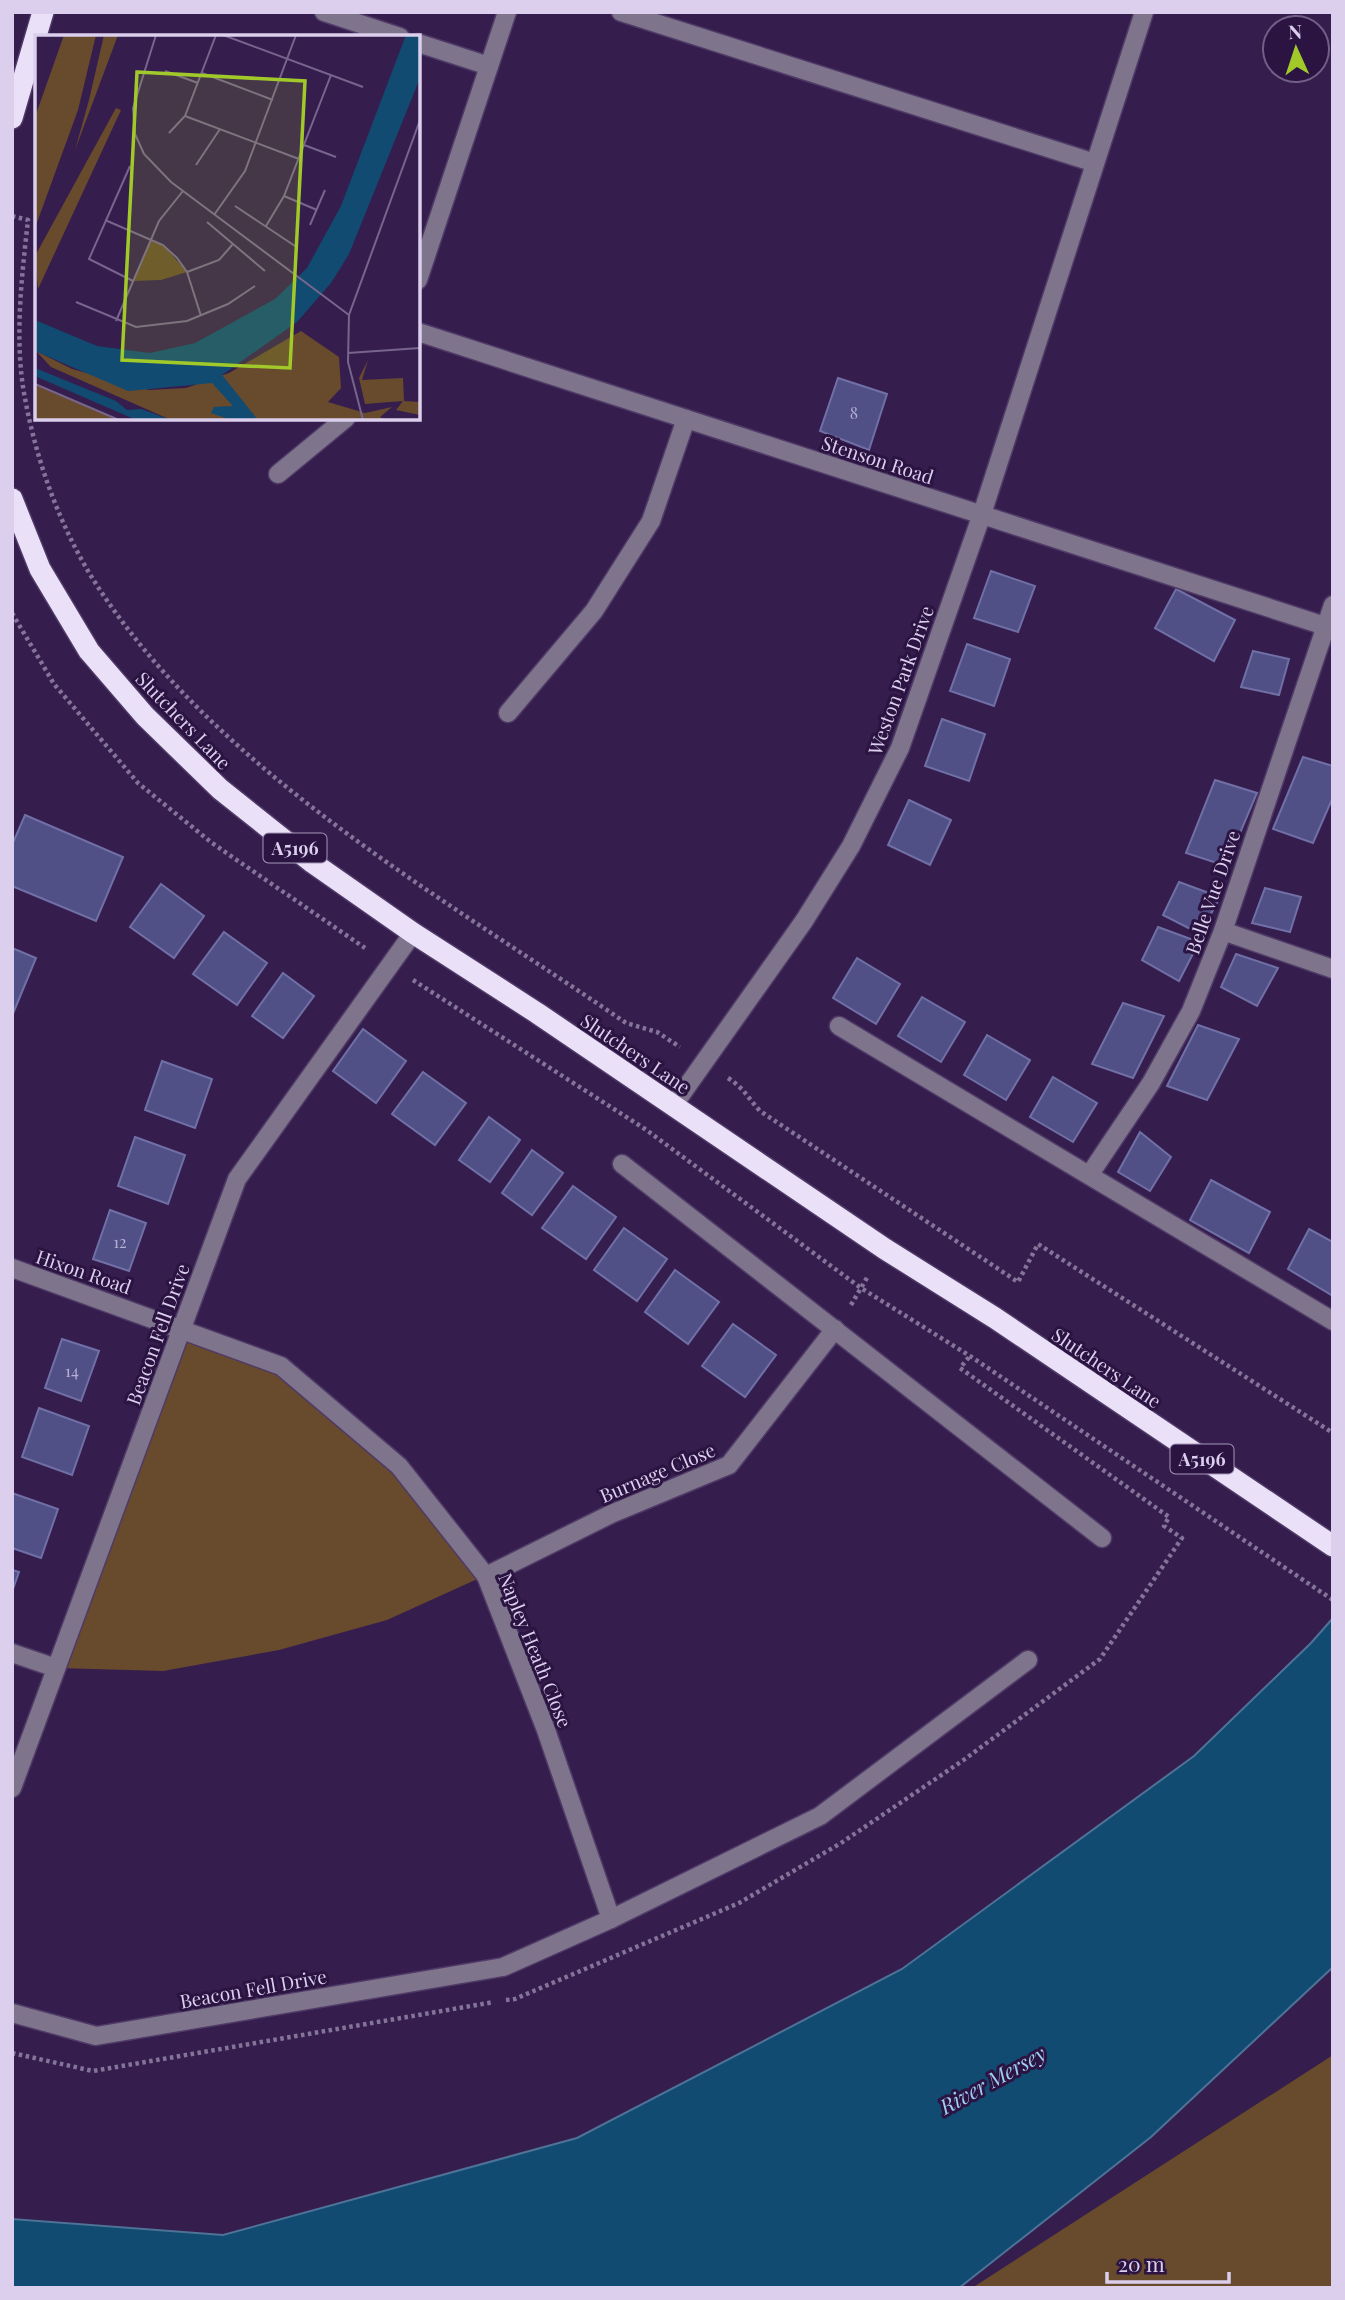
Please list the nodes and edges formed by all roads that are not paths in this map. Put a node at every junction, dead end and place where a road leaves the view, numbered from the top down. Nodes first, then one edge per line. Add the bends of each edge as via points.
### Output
1 (43, 12) edge
2 (324, 12) edge
3 (507, 12) edge
4 (621, 12) edge
5 (1144, 12) edge
6 (36, 35) edge
7 (394, 35) edge
8 (35, 39) edge
9 (420, 44) edge
10 (489, 66) junction
11 (12, 118) edge
12 (1095, 163) junction
13 (420, 274) edge
14 (420, 333) edge
15 (687, 419) junction
16 (344, 420) edge
17 (278, 474) dead end
18 (12, 499) edge
19 (982, 514) junction
20 (21, 543) edge
21 (1333, 605) edge
22 (1325, 626) junction
23 (508, 713) dead end
24 (1223, 931) junction
25 (413, 933) junction
26 (1333, 969) edge
27 (839, 1026) dead end
28 (673, 1106) junction
29 (622, 1164) dead end
30 (1090, 1174) junction
31 (12, 1268) edge
32 (1333, 1321) edge
33 (182, 1328) junction
34 (835, 1329) junction
35 (1102, 1538) dead end
36 (1333, 1546) edge
37 (486, 1576) junction
38 (12, 1653) edge
39 (1028, 1660) dead end
40 (56, 1668) junction
41 (12, 1788) edge
42 (611, 1919) junction
43 (12, 2013) edge

1 - 6 highway
2 - 7 street
3 - 10 street
4 - 12 street
5 - 12 street, Weston Park Drive
8 - 11 highway
9 - 10 street
10 - 13 street
12 - 19 street, Weston Park Drive
14 - 15 street, Stenson Road
15 - 19 street, Stenson Road
15 - 23 street via 651,521 594,611
16 - 17 street
18 - 20 highway, Slutchers Lane / A5196
19 - 22 street, Stenson Road
19 - 28 street, Weston Park Drive via 901,748 851,846 804,921
20 - 25 highway, Slutchers Lane / A5196 via 89,651 145,716 220,789 313,863
21 - 22 street, Belle Vue Drive
22 - 24 street, Belle Vue Drive
24 - 26 street
24 - 30 street, Belle Vue Drive via 1191,1011 1151,1083
25 - 28 highway, Slutchers Lane / A5196
25 - 33 street, Beacon Fell Drive via 237,1179
27 - 30 street
28 - 36 highway, Slutchers Lane / A5196
29 - 34 street
30 - 32 street
31 - 33 street, Hixon Road
33 - 37 street, Napley Heath Close via 281,1366 399,1466
33 - 40 street, Beacon Fell Drive
34 - 35 street
34 - 37 street, Burnage Close via 729,1465 611,1514
37 - 42 street, Napley Heath Close via 547,1730
38 - 40 street
39 - 42 street via 820,1816
40 - 41 street, Beacon Fell Drive
42 - 43 street, Beacon Fell Drive via 503,1967 96,2036

